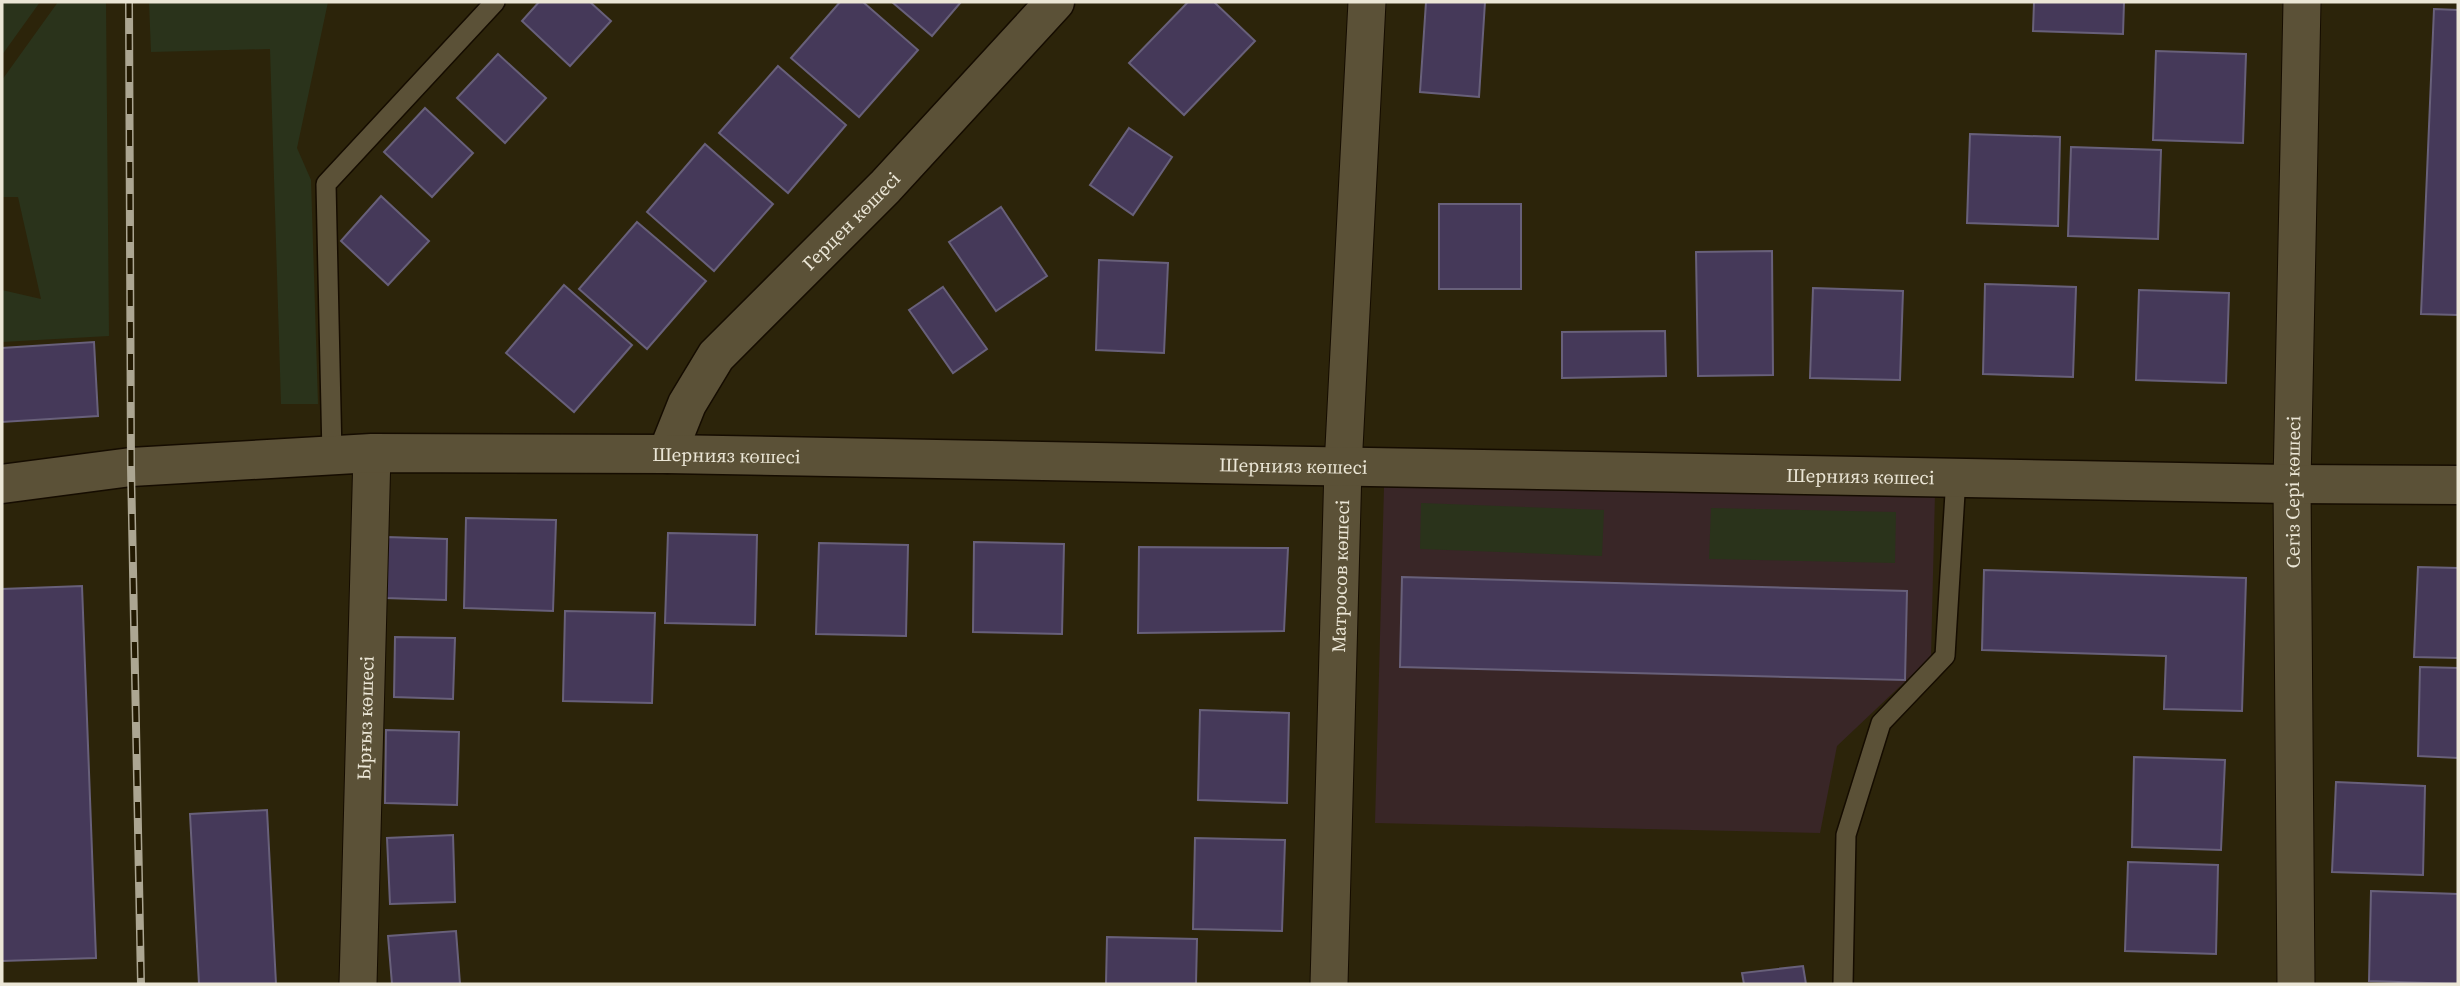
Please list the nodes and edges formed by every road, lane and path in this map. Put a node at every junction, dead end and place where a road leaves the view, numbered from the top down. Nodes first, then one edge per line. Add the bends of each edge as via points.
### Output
1 (495, 2) edge
2 (1055, 2) edge
3 (1367, 2) edge
4 (2302, 2) edge
5 (372, 453) junction
6 (667, 454) junction
7 (332, 455) junction
8 (1343, 467) junction
9 (1956, 478) junction
10 (2, 484) edge
11 (2291, 484) junction
12 (2458, 485) edge
13 (358, 984) edge
14 (1329, 984) edge
15 (1843, 984) edge
16 (2296, 984) edge

1 - 7 lane via 326,184
2 - 6 street, Герцен көшесі via 885,187 716,356 687,404
3 - 8 street, Матросов көшесі
4 - 11 street, Сегіз Сері көшесі
5 - 6 street, Шернияз көшесі
5 - 7 street, Шернияз көшесі
5 - 13 street, Ырғыз көшесі
6 - 8 street, Шернияз көшесі
7 - 10 street, Шернияз көшесі via 131,467
8 - 9 street, Шернияз көшесі
8 - 14 street, Матросов көшесі
9 - 11 street, Шернияз көшесі
9 - 15 lane via 1945,656 1881,723 1846,835
11 - 12 street, Шернияз көшесі
11 - 16 street, Сегіз Сері көшесі

